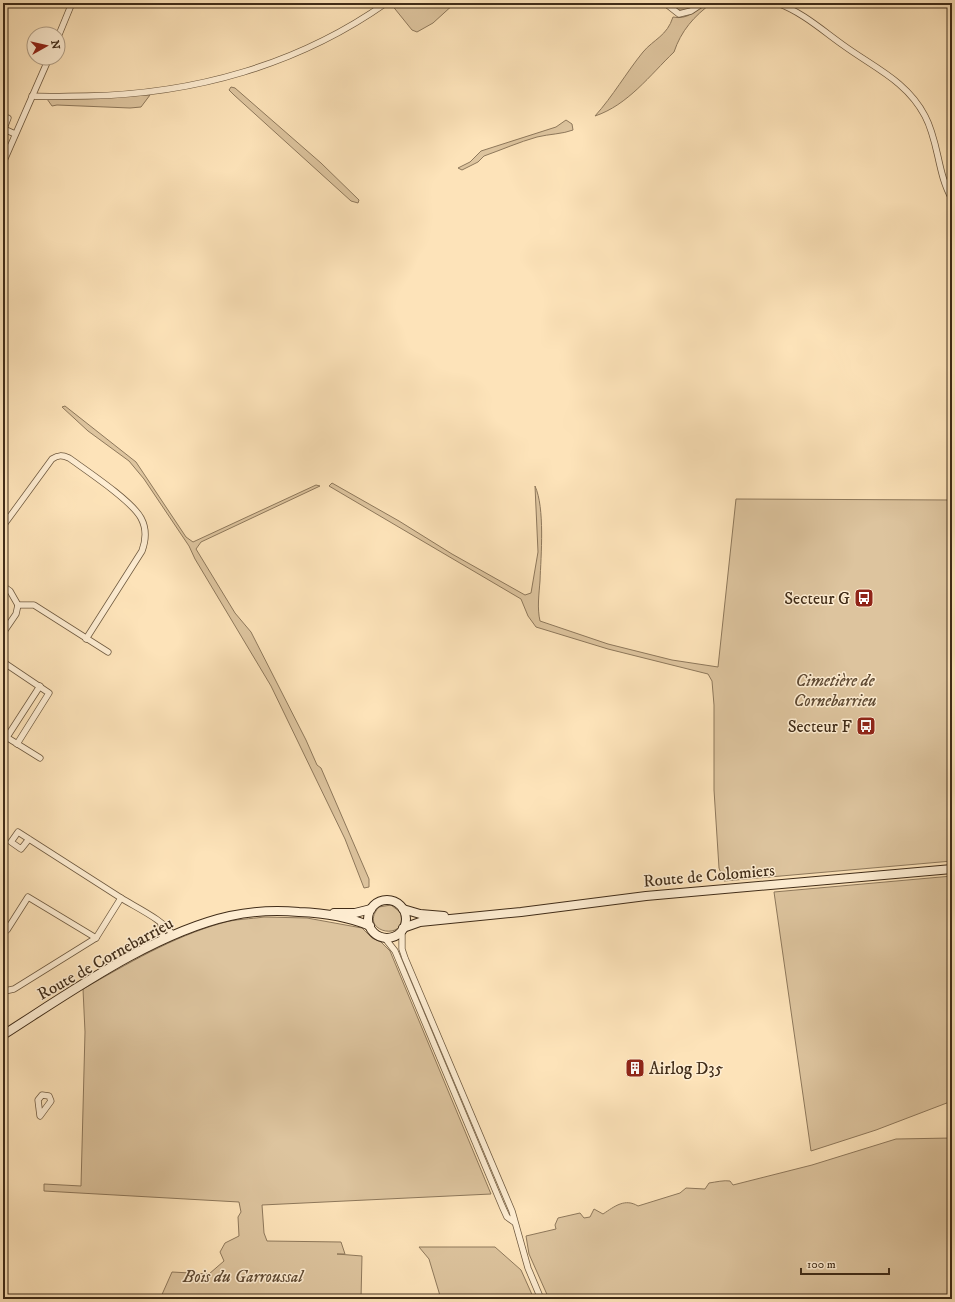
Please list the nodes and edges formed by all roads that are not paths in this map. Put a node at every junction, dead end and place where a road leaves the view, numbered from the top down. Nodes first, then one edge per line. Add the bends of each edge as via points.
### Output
1 (72, 3) edge
2 (386, 3) edge
3 (665, 3) edge
4 (703, 3) edge
5 (777, 3) edge
6 (63, 26) edge
7 (45, 66) edge
8 (32, 96) junction
9 (8, 118) dead end
10 (3, 130) edge
11 (15, 134) junction
12 (3, 163) edge
13 (952, 199) edge
14 (3, 526) edge
15 (3, 586) edge
16 (18, 605) junction
17 (3, 633) edge
18 (86, 639) junction
19 (108, 652) dead end
20 (3, 662) edge
21 (40, 686) junction
22 (5, 736) edge
23 (17, 744) junction
24 (40, 758) dead end
25 (30, 839) dead end
26 (952, 869) edge
27 (120, 898) junction
28 (371, 909) junction
29 (403, 909) junction
30 (322, 913) junction
31 (468, 917) junction
32 (161, 924) junction
33 (370, 926) junction
34 (3, 927) edge
35 (403, 930) junction
36 (173, 936) junction
37 (384, 937) junction
38 (96, 938) junction
39 (163, 940) junction
40 (3, 989) edge
41 (3, 1035) edge
42 (514, 1222) junction
43 (541, 1299) edge

1 - 6 street
2 - 8 street via 342,32 254,70 188,87 148,93
3 - 4 street via 679,14 691,12
5 - 13 street via 801,14 847,48 880,68 910,94 929,124 942,176
7 - 8 street
8 - 11 street
9 - 10 street
10 - 11 street
11 - 12 street
14 - 18 street via 52,459 63,455 134,508 145,529 142,552
15 - 16 street via 10,591
16 - 17 street via 16,614
16 - 18 street via 34,605
18 - 19 street
20 - 21 street
21 - 22 street
21 - 23 street via 49,692
22 - 23 street
23 - 24 street
25 - 27 street
26 - 31 main road, Route de Colomiers via 646,896
27 - 32 street
27 - 38 street
28 - 29 main road via 381,901 387,900 394,901
28 - 30 main road, Route de Cornebarrieu via 355,913
28 - 33 main road
29 - 31 main road, Route de Colomiers via 420,914
29 - 35 main road via 406,922
30 - 33 main road, Route de Cornebarrieu
30 - 36 main road, Route de Cornebarrieu via 246,913 215,920
31 - 35 main road, Route de Colomiers via 420,922
32 - 36 street
32 - 39 street
33 - 37 main road via 373,931
34 - 38 street via 7,930 28,896
35 - 37 main road via 395,936
35 - 42 street via 402,948 405,958
36 - 39 main road, Route de Cornebarrieu
37 - 42 street via 395,951 507,1217
38 - 40 street via 14,989
39 - 41 main road, Route de Cornebarrieu via 87,982
42 - 43 street via 528,1268

